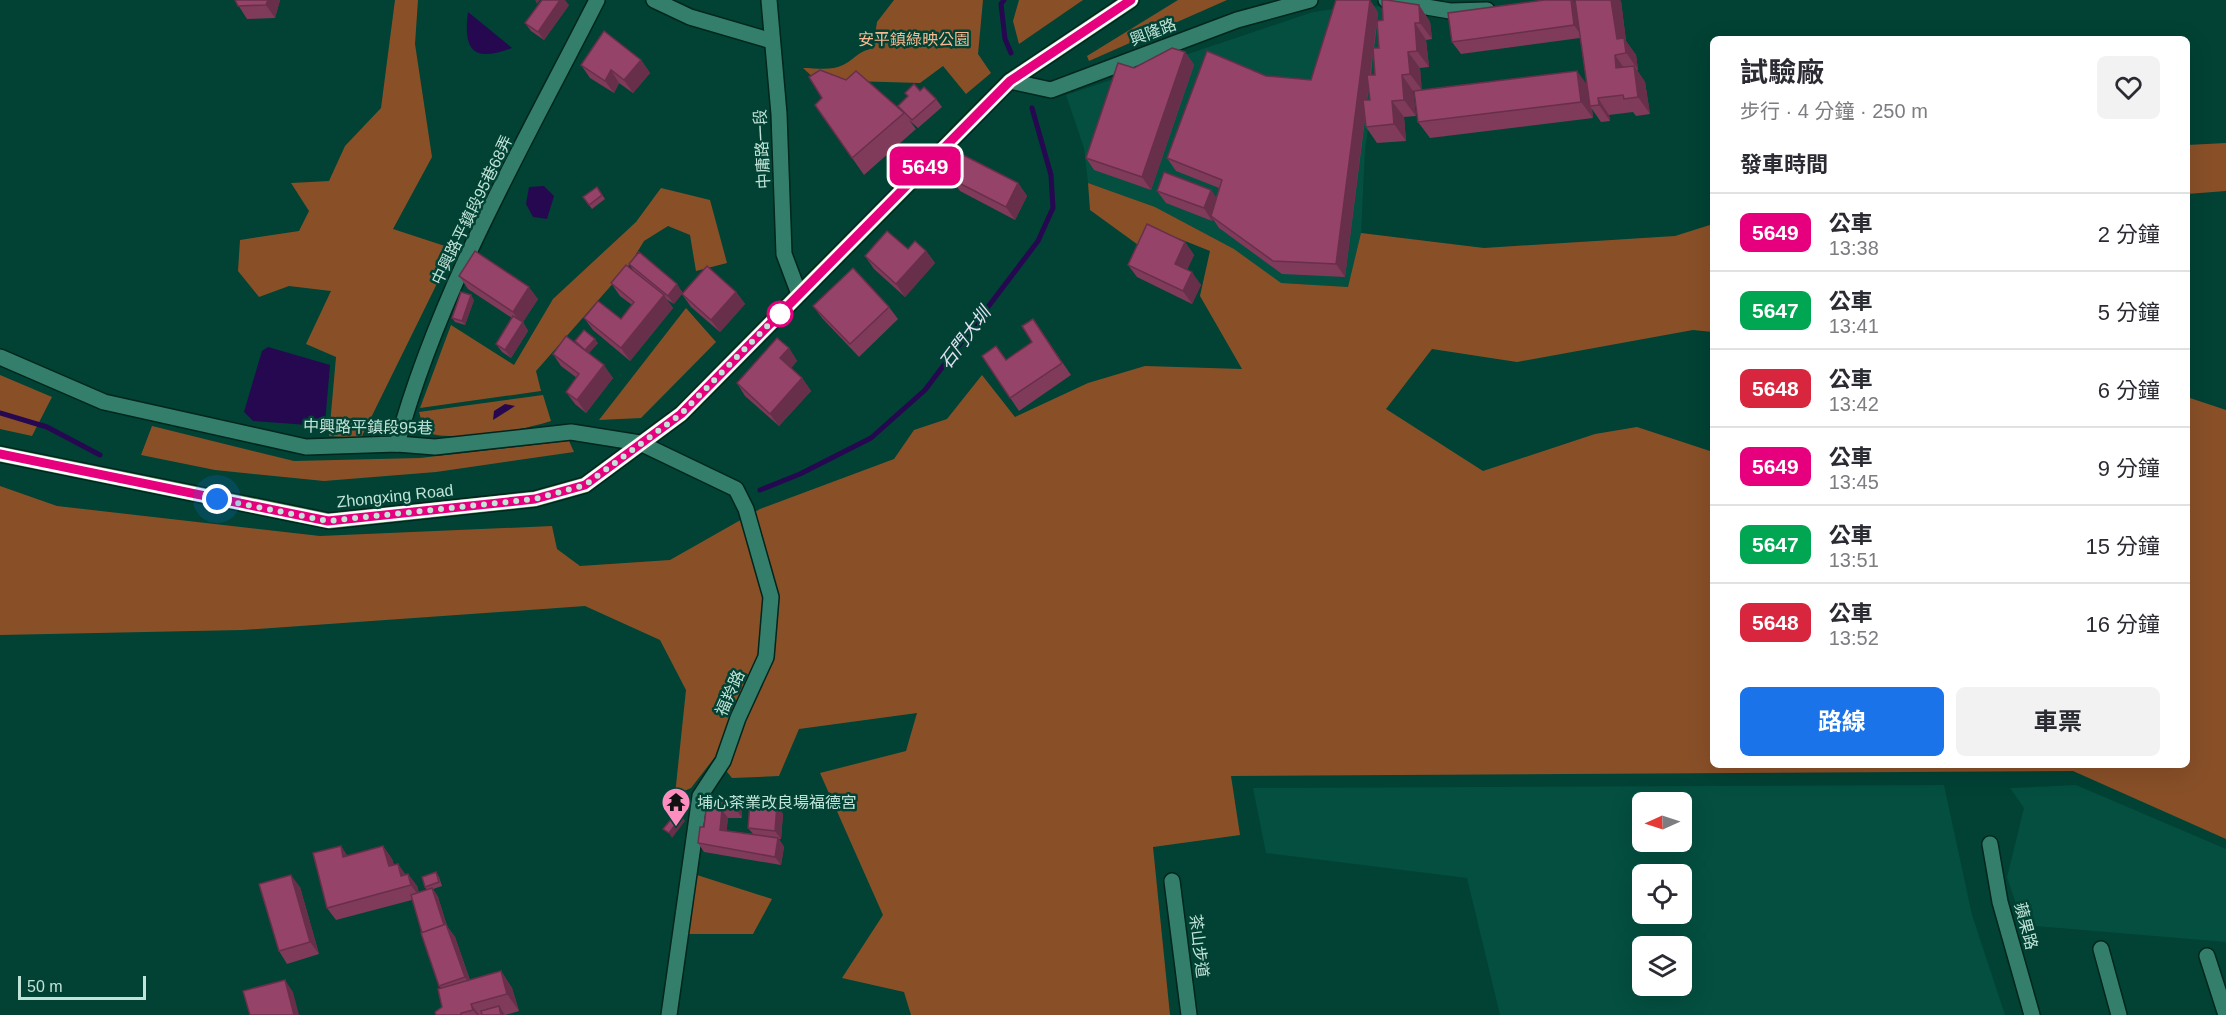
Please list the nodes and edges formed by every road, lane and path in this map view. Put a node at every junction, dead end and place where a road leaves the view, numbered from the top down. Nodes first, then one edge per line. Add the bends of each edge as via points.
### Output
1 (597, 0) edge
2 (654, 0) edge
3 (769, 0) edge
4 (1131, 0) edge
5 (1310, 0) edge
6 (1386, 0) edge
7 (1498, 10) edge
8 (772, 41) junction
9 (1010, 81) junction
10 (800, 294) junction
11 (0, 357) edge
12 (640, 443) junction
13 (397, 444) junction
14 (0, 454) edge
15 (1990, 844) dead end
16 (1172, 881) dead end
17 (2101, 949) dead end
18 (2207, 956) dead end
19 (669, 1015) edge
20 (1189, 1015) edge
21 (2032, 1015) edge
22 (2119, 1015) edge
23 (2226, 1015) edge

1 - 13 street, 中興路平鎮段95巷68弄 via 457,278 412,392
2 - 8 street via 690,17
3 - 8 street, 中庸路一段
4 - 9 street, Zhongxing Road
5 - 9 street, 興隆路 via 1238,20 1051,90
6 - 7 street via 1450,11
8 - 10 street, 中庸路一段 via 784,254
9 - 10 street, Zhongxing Road
10 - 12 street, Zhongxing Road via 681,414
11 - 13 street, 中興路平鎮段95巷 via 104,402 295,445
12 - 13 street, 中興路平鎮段95巷 via 571,432 435,447
12 - 14 street, Zhongxing Road via 585,485 535,499 328,521
12 - 19 street, 福羚路 via 736,489 746,509 771,597 766,657 723,761 700,796
15 - 21 street, 蘋果路 via 2000,902
16 - 20 street, 茶山步道
17 - 22 street
18 - 23 street

